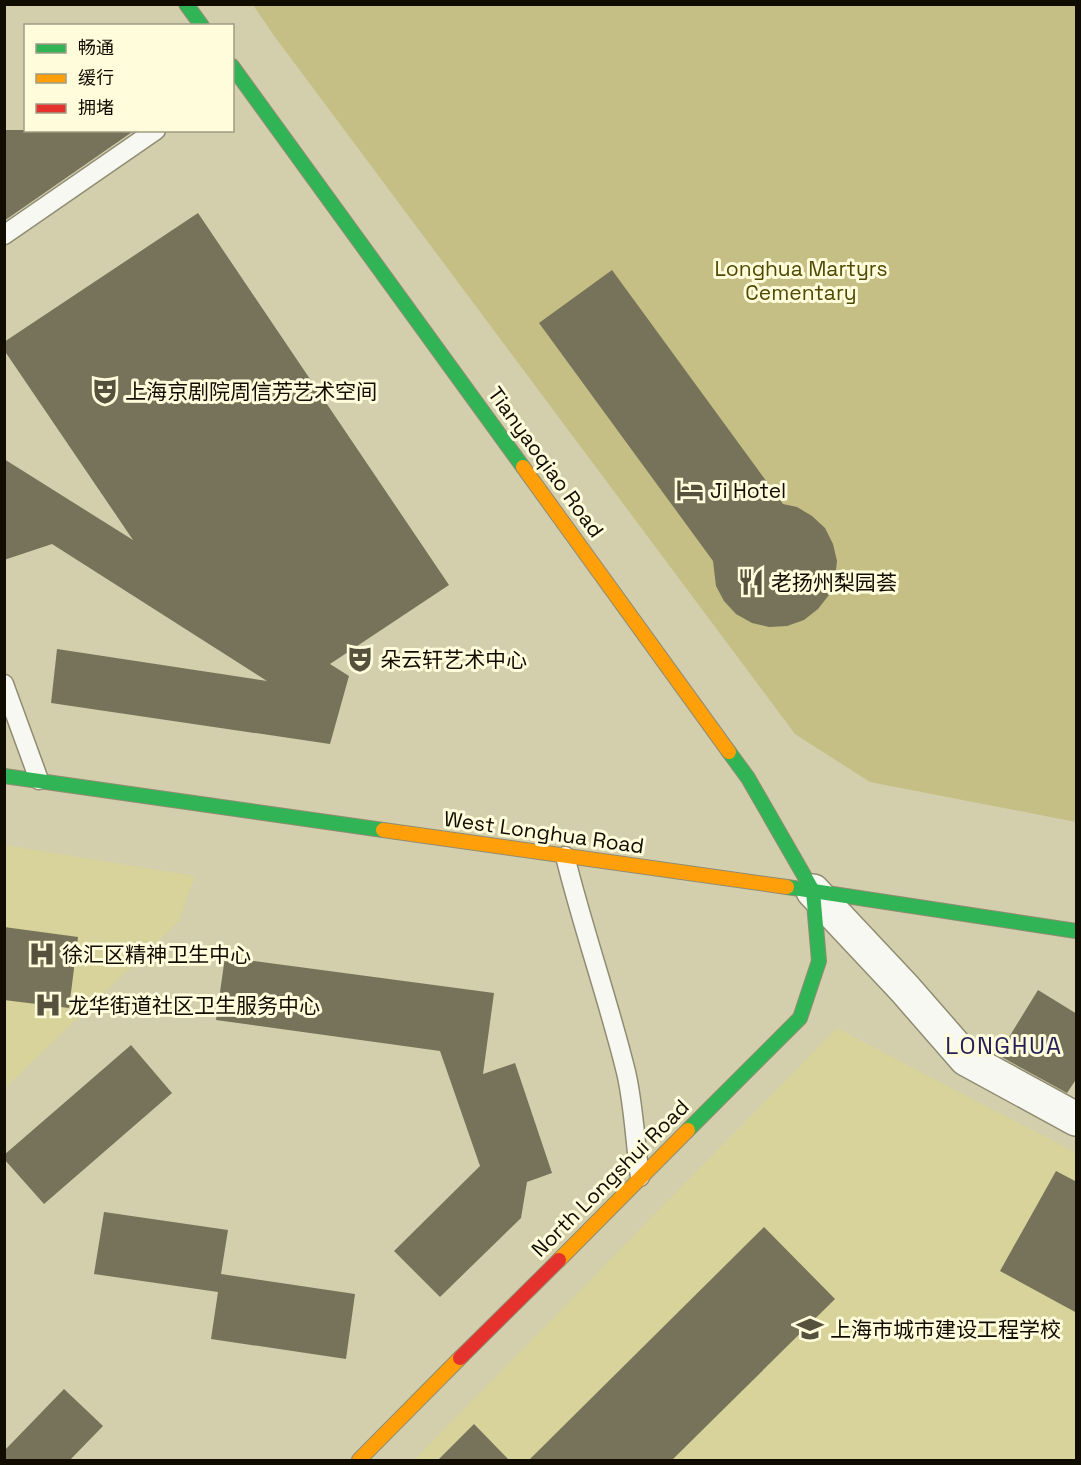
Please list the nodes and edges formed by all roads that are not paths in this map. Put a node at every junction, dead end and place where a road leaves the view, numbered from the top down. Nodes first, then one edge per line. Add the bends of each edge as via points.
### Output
1 (186, 4) edge
2 (201, 24) edge
3 (236, 77) edge
4 (153, 132) edge
5 (4, 235) edge
6 (4, 684) edge
7 (4, 776) edge
8 (39, 780) junction
9 (565, 856) junction
10 (813, 891) junction
11 (1077, 931) edge
12 (1077, 1119) edge
13 (640, 1177) junction
14 (359, 1461) edge

1 - 2 street
3 - 10 street, Tianyaoqiao Road via 748,778
4 - 5 lane
6 - 8 lane
7 - 8 street, West Longhua Road
8 - 9 street, West Longhua Road
9 - 10 street, West Longhua Road
9 - 13 lane via 627,1075
10 - 11 street, West Longhua Road
10 - 12 street via 966,1059
10 - 13 street, North Longshui Road via 819,961 800,1018
13 - 14 street, North Longshui Road

